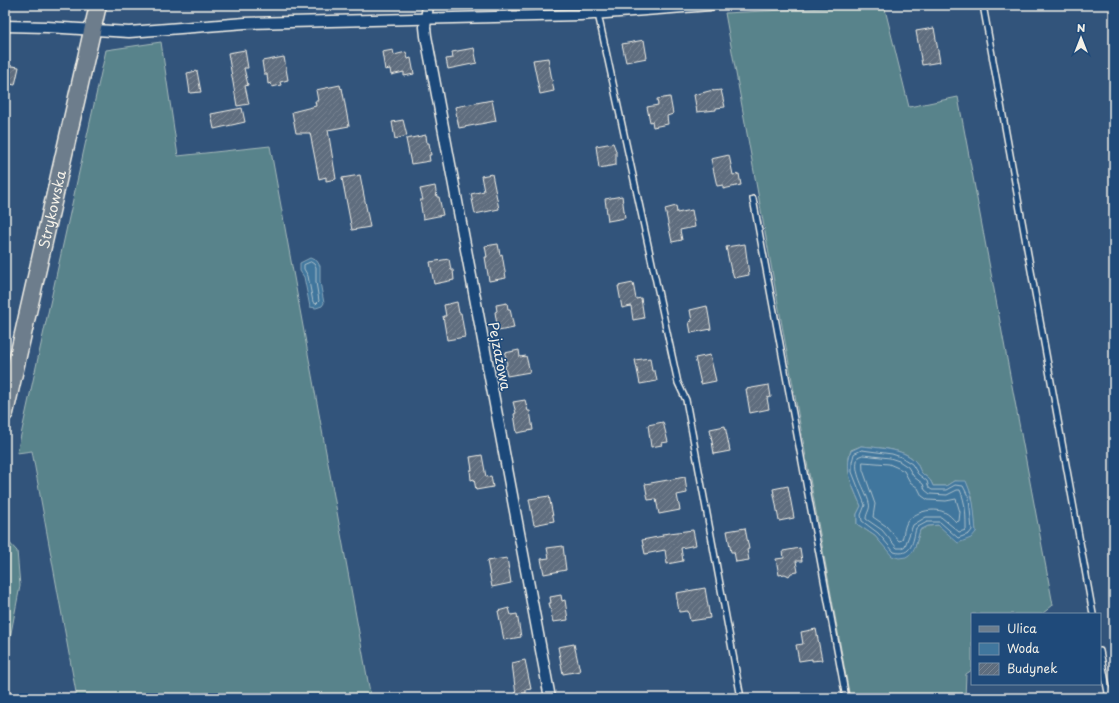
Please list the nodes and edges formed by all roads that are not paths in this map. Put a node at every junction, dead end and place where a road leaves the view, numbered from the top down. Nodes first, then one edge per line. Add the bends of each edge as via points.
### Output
1 (98, 5) edge
2 (428, 5) edge
3 (710, 5) edge
4 (983, 5) edge
5 (598, 14) junction
6 (426, 19) junction
7 (5, 26) edge
8 (93, 30) junction
9 (753, 199) dead end
10 (5, 413) edge
11 (1093, 613) edge
12 (1101, 656) edge
13 (550, 698) edge
14 (741, 698) edge
15 (846, 698) edge
16 (1109, 698) edge

1 - 8 main road, Strykowska
2 - 6 street, Pejzażowa
3 - 5 street
4 - 11 lane
5 - 6 street
5 - 14 lane via 678,383 686,400
6 - 8 street via 245,24 129,32
6 - 13 street, Pejzażowa via 428,44
7 - 8 street
8 - 10 main road, Strykowska
9 - 15 lane
12 - 16 lane

